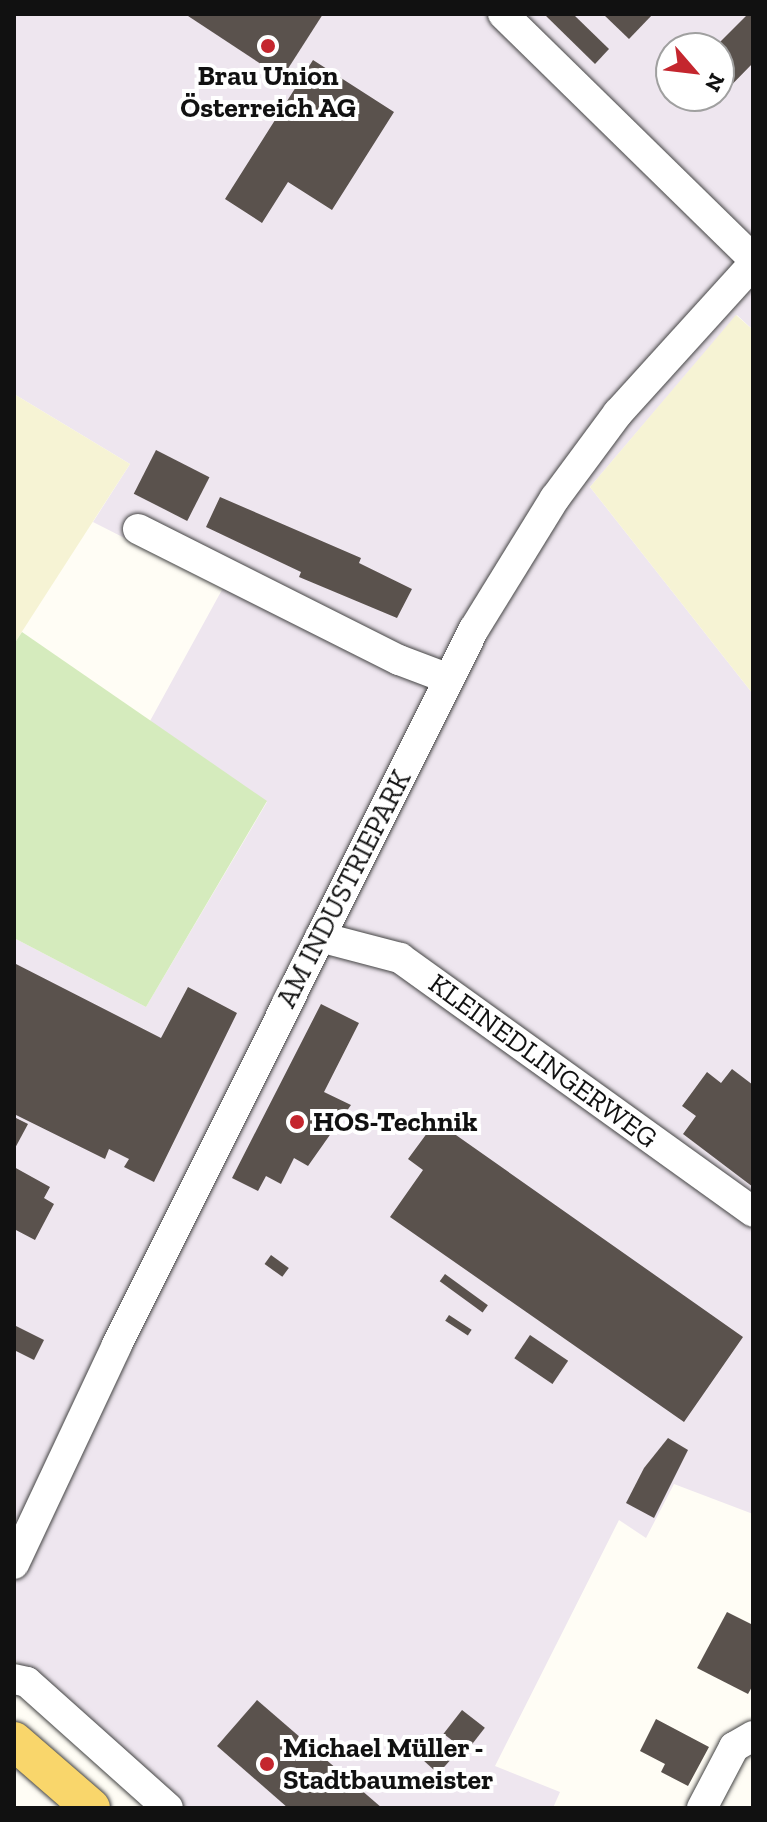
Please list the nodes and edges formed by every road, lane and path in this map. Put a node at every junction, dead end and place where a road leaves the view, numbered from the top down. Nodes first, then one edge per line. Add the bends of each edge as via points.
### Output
1 (503, 14) edge
2 (753, 262) edge
3 (138, 529) dead end
4 (449, 679) junction
5 (320, 937) junction
6 (753, 1212) edge
7 (14, 1564) edge
8 (14, 1679) edge
9 (753, 1736) edge
10 (14, 1741) edge
11 (91, 1808) edge
12 (168, 1808) edge
13 (702, 1808) edge

1 - 2 street
2 - 4 street, AM INDUSTRIEPARK via 618,413 555,498
3 - 4 street via 399,660
4 - 5 street, AM INDUSTRIEPARK
5 - 6 street, KLEINEDLINGERWEG via 400,958
5 - 7 street, AM INDUSTRIEPARK
8 - 12 street via 27,1682
9 - 13 street via 734,1747
10 - 11 main road

